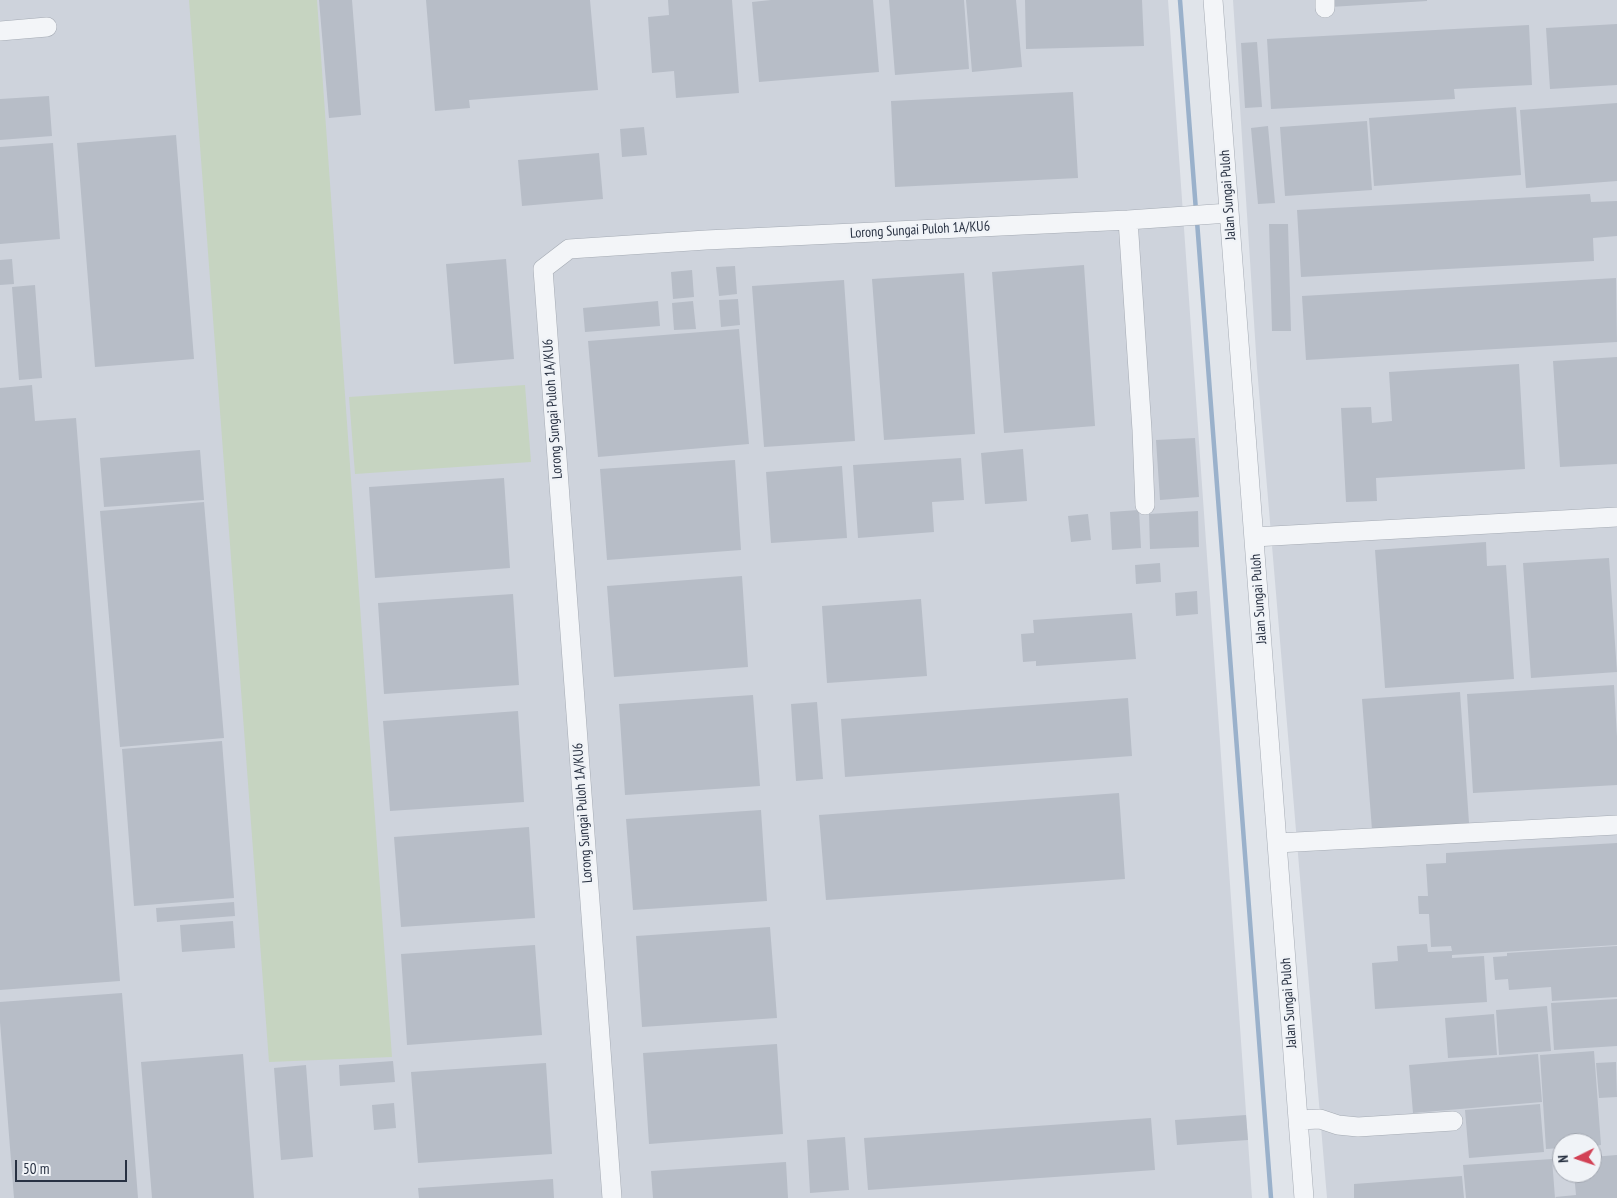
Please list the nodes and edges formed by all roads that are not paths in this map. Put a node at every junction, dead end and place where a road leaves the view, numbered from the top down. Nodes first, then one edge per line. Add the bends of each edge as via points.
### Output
1 (1213, 0) edge
2 (47, 27) dead end
3 (0, 31) edge
4 (1229, 213) junction
5 (1128, 220) junction
6 (1145, 505) dead end
7 (1617, 517) edge
8 (1254, 537) junction
9 (1617, 825) edge
10 (1277, 842) junction
11 (1298, 1120) junction
12 (1453, 1121) dead end
13 (612, 1198) edge
14 (1304, 1198) edge

1 - 4 street, Jalan Sungai Puloh
2 - 3 street
4 - 5 street, Lorong Sungai Puloh 1A/KU6
4 - 8 street, Jalan Sungai Puloh
5 - 6 street
5 - 13 street, Lorong Sungai Puloh 1A/KU6 via 569,249 543,269
7 - 8 street
8 - 10 street, Jalan Sungai Puloh
9 - 10 street
10 - 11 street, Jalan Sungai Puloh
11 - 12 street via 1320,1119 1358,1127
11 - 14 street, Jalan Sungai Puloh

